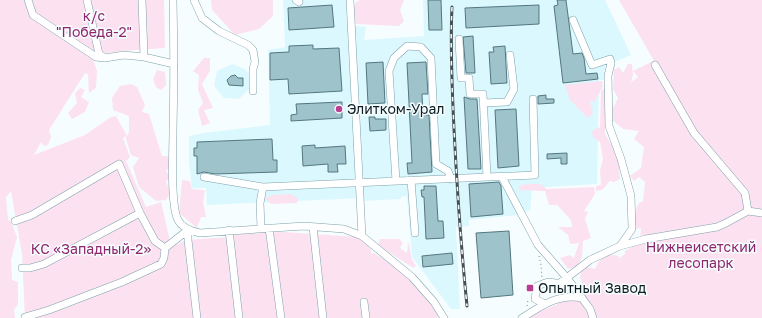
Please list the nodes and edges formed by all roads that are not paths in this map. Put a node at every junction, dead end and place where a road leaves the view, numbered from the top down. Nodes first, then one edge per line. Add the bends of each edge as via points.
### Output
1 (28, 0) edge
2 (87, 0) edge
3 (142, 0) edge
4 (173, 0) edge
5 (194, 0) edge
6 (350, 0) edge
7 (573, 20) dead end
8 (459, 39) dead end
9 (510, 54) dead end
10 (144, 57) junction
11 (105, 58) junction
12 (174, 64) junction
13 (655, 65) dead end
14 (253, 91) dead end
15 (533, 99) dead end
16 (483, 103) junction
17 (204, 177) dead end
18 (487, 177) junction
19 (502, 177) junction
20 (451, 179) junction
21 (411, 180) junction
22 (396, 181) junction
23 (359, 182) junction
24 (262, 187) junction
25 (748, 211) junction
26 (140, 213) junction
27 (762, 213) edge
28 (16, 221) dead end
29 (313, 227) junction
30 (261, 228) junction
31 (269, 228) junction
32 (188, 230) junction
33 (229, 230) junction
34 (415, 233) dead end
35 (362, 236) junction
36 (620, 246) junction
37 (165, 248) junction
38 (22, 268) dead end
39 (567, 278) junction
40 (560, 283) junction
41 (572, 285) junction
42 (582, 298) junction
43 (364, 302) dead end
44 (545, 304) junction
45 (25, 317) dead end
46 (524, 317) edge
47 (197, 318) edge
48 (239, 318) edge
49 (281, 318) edge
50 (323, 318) edge
51 (366, 318) edge
52 (444, 318) edge
53 (593, 318) edge

1 - 11 street via 33,15 96,57
2 - 11 street via 99,54
3 - 10 street
4 - 12 street
5 - 14 street via 202,18 253,50
6 - 23 street
7 - 36 street via 592,65 610,59 612,63 608,76 609,126 631,196 632,229
8 - 16 street via 460,78 469,78 470,94 483,94
9 - 16 street via 514,89 507,102
10 - 11 street via 124,55
10 - 12 street
12 - 32 street via 175,213
13 - 25 street via 694,133 745,193
15 - 19 street via 535,176
16 - 18 street
17 - 24 street
18 - 19 street
18 - 20 street
19 - 39 street via 538,245
20 - 21 street
20 - 22 street via 448,171 436,164 431,58 421,47 407,46 394,58 390,71
21 - 22 street
21 - 34 street
22 - 23 street
23 - 24 street
23 - 35 street
24 - 30 street
25 - 27 street
25 - 36 street via 717,227
26 - 28 street via 119,164 32,215
26 - 37 street via 155,241
26 - 38 street via 44,264
29 - 31 street
29 - 35 street via 344,228
29 - 50 street
30 - 31 street
30 - 33 street
31 - 49 street
32 - 33 street via 200,233
32 - 37 street
32 - 47 street
33 - 48 street
35 - 52 street via 412,277
36 - 39 street via 590,260
37 - 45 street via 161,264 122,282
39 - 40 street
39 - 41 street
40 - 41 street
40 - 44 street via 548,282 537,286 535,299
41 - 42 street
42 - 44 street via 563,297
42 - 53 street
43 - 51 street
44 - 46 street

